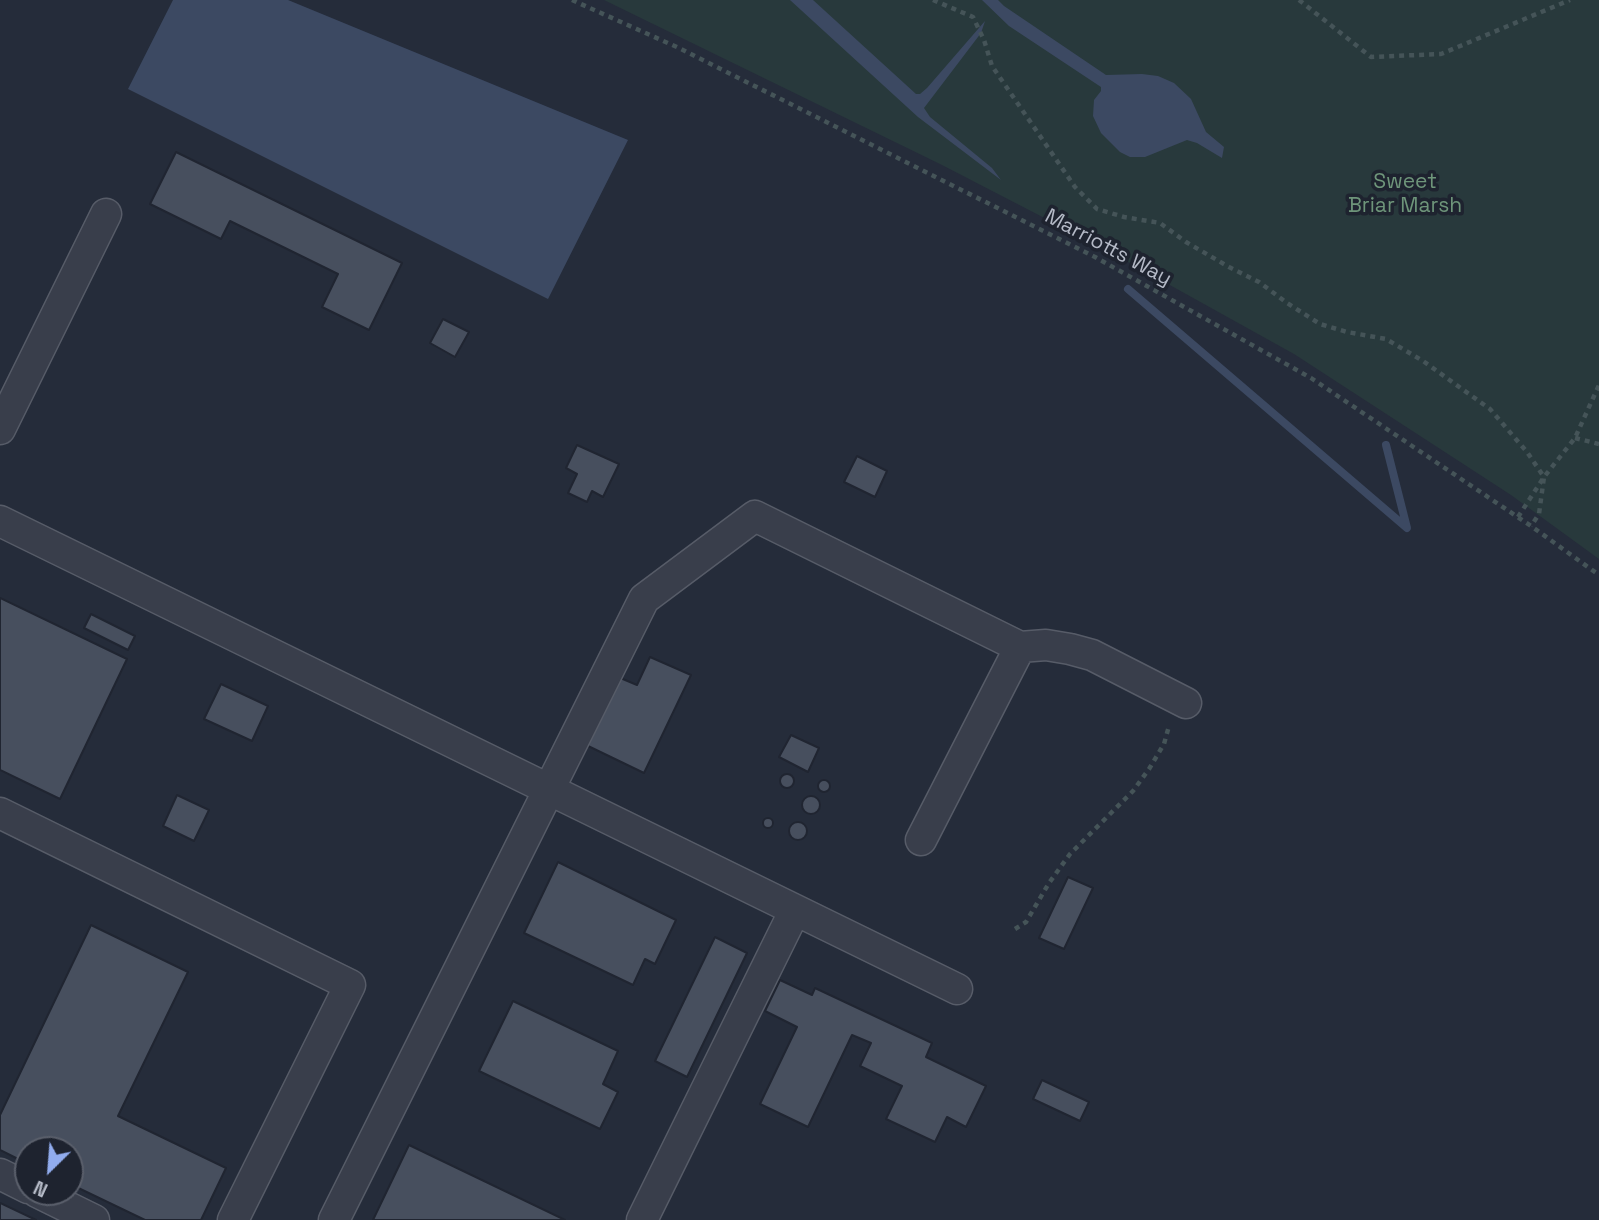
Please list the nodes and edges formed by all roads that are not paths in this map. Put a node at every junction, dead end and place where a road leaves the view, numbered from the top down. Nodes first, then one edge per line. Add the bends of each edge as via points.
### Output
1 (106, 214) dead end
2 (0, 429) edge
3 (0, 522) edge
4 (1020, 647) junction
5 (1181, 701) road end
6 (549, 790) junction
7 (0, 813) edge
8 (921, 840) dead end
9 (795, 910) junction
10 (957, 989) dead end
11 (66, 1206) edge
12 (94, 1220) edge
13 (233, 1220) edge
14 (334, 1220) edge
15 (642, 1220) edge

1 - 2 lane
3 - 6 lane
4 - 5 lane via 1046,645 1092,656
4 - 6 lane via 755,516 644,599
4 - 8 lane
6 - 9 lane
6 - 14 lane
7 - 13 lane via 350,985
9 - 10 lane
9 - 15 lane
11 - 12 lane

